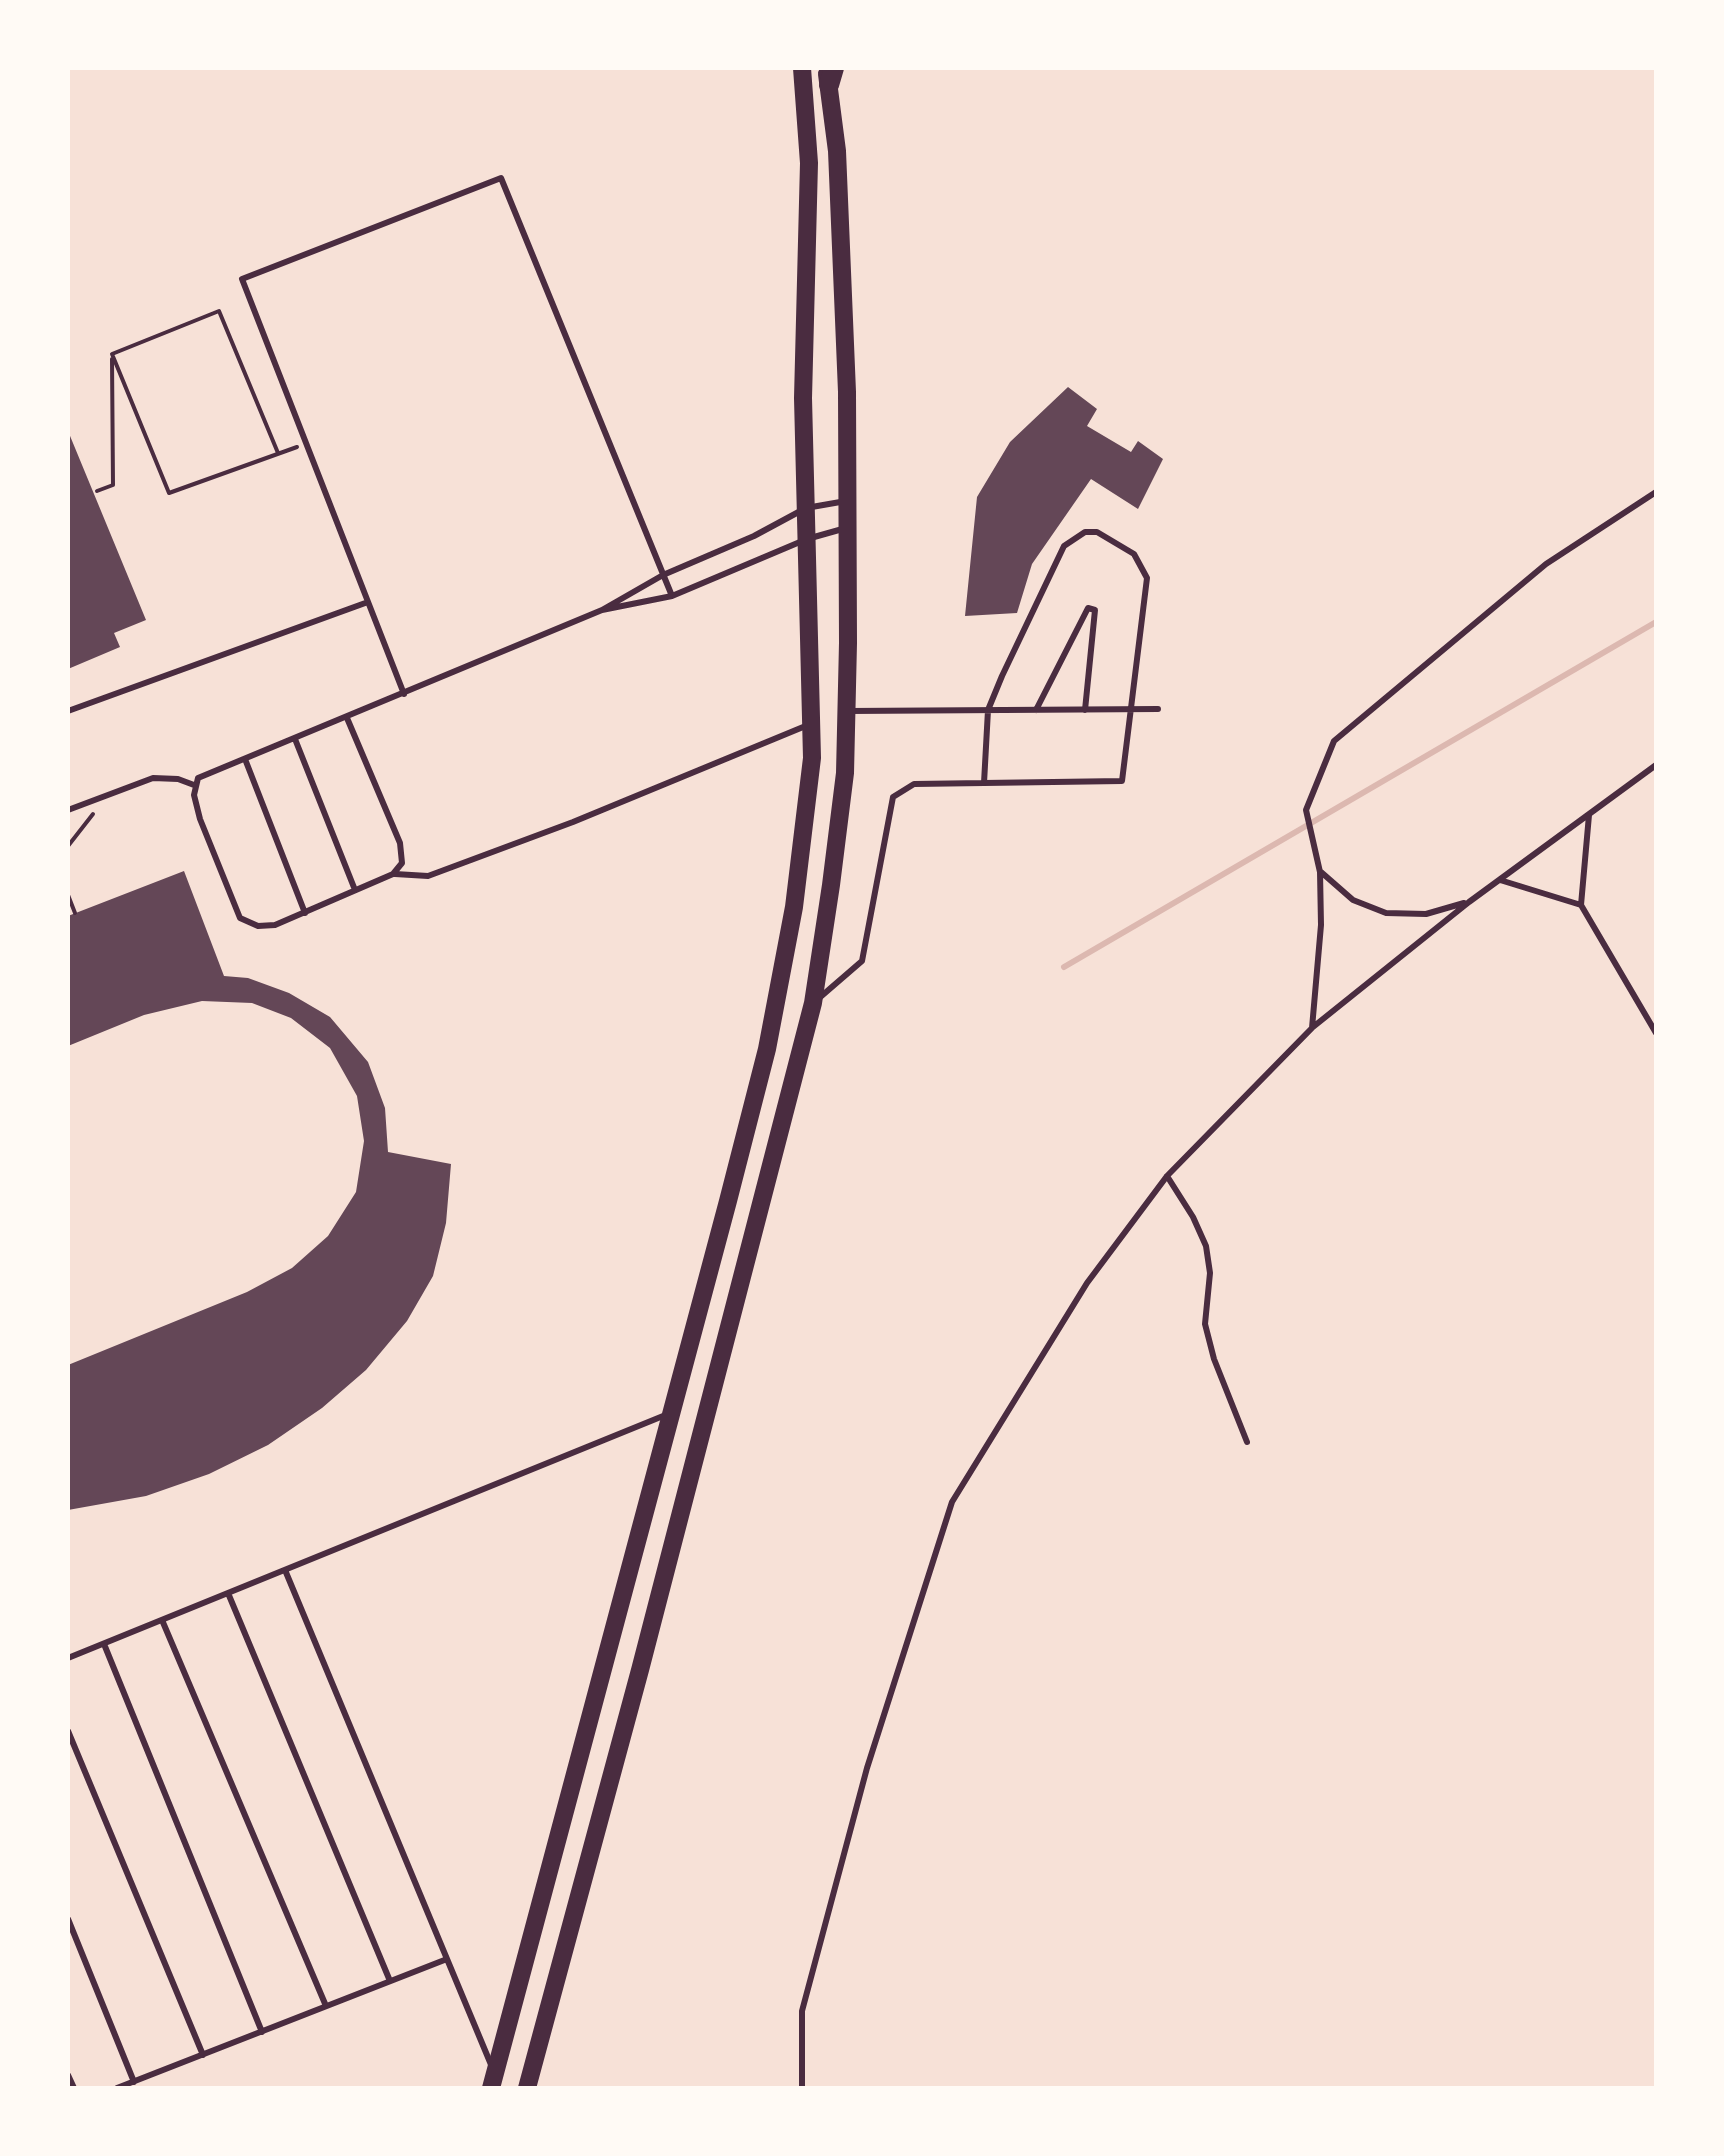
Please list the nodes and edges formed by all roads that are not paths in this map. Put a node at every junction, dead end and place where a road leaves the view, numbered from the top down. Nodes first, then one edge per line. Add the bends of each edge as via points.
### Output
1 (802, 68) edge
2 (829, 73) edge
3 (1656, 492) edge
4 (847, 500) junction
5 (806, 508) junction
6 (848, 527) junction
7 (807, 539) junction
8 (664, 575) junction
9 (672, 596) junction
10 (368, 602) junction
11 (602, 610) junction
12 (404, 694) junction
13 (1158, 708) dead end
14 (68, 710) edge
15 (988, 710) junction
16 (1036, 710) junction
17 (1084, 710) junction
18 (1131, 710) junction
19 (846, 711) junction
20 (346, 718) junction
21 (811, 724) junction
22 (295, 739) junction
23 (245, 759) junction
24 (1656, 765) edge
25 (984, 783) junction
26 (194, 785) junction
27 (68, 810) edge
28 (1589, 814) junction
29 (1320, 872) junction
30 (394, 874) junction
31 (1499, 880) junction
32 (355, 890) junction
33 (1469, 902) junction
34 (1581, 905) junction
35 (305, 912) junction
36 (813, 1002) junction
37 (1312, 1028) junction
38 (1656, 1034) edge
39 (1167, 1176) junction
40 (669, 1413) junction
41 (704, 1426) junction
42 (1247, 1442) dead end
43 (285, 1570) junction
44 (228, 1593) junction
45 (162, 1620) junction
46 (104, 1644) junction
47 (68, 1658) edge
48 (68, 1731) edge
49 (68, 1919) edge
50 (447, 1959) junction
51 (390, 1981) junction
52 (326, 2006) junction
53 (262, 2032) junction
54 (202, 2055) junction
55 (68, 2074) edge
56 (493, 2081) edge
57 (134, 2082) junction
58 (74, 2088) edge
59 (117, 2088) edge
60 (526, 2088) edge
61 (802, 2088) edge

1 - 5 main road via 809,163
2 - 4 main road
3 - 29 lane via 1546,564 1334,741 1306,810
4 - 5 lane
4 - 6 main road
5 - 7 main road
5 - 8 lane
6 - 7 lane
6 - 19 main road
7 - 9 lane
7 - 21 main road
8 - 9 lane
8 - 10 lane via 500,178 242,279
8 - 11 lane
9 - 11 lane
10 - 12 lane
10 - 14 lane
11 - 12 lane
12 - 20 lane
13 - 18 lane
15 - 16 lane
15 - 18 lane via 1064,546 1097,532 1134,554 1146,578
15 - 19 lane
15 - 25 lane
16 - 17 lane
16 - 17 lane via 1088,608 1095,610
17 - 18 lane
18 - 25 lane via 1122,781
19 - 36 main road via 845,773
20 - 22 lane
20 - 30 lane via 400,843 402,863
21 - 30 lane via 428,876
21 - 40 main road via 794,907 766,1049
22 - 23 lane
22 - 32 lane
23 - 26 lane
23 - 35 lane
24 - 28 lane
25 - 36 lane via 914,784 892,797 862,961
26 - 27 lane via 153,778
26 - 35 lane via 200,819 240,918 275,925
28 - 31 lane
28 - 34 lane
29 - 33 lane via 1353,900 1386,913 1426,914
29 - 37 lane
30 - 32 lane
31 - 33 lane
31 - 34 lane
32 - 35 lane
33 - 37 lane
34 - 38 lane
36 - 41 main road
37 - 39 lane
39 - 42 lane via 1206,1246 1205,1324
39 - 61 lane via 1087,1283 952,1502 867,1768 802,2011
40 - 41 main road
40 - 43 lane
40 - 56 main road
41 - 60 main road
43 - 44 lane
43 - 50 lane
44 - 45 lane
44 - 51 lane
45 - 46 lane
45 - 52 lane
46 - 47 lane
46 - 53 lane
48 - 54 lane
49 - 57 lane
50 - 51 lane
50 - 56 lane
51 - 52 lane
52 - 53 lane
53 - 54 lane
54 - 57 lane
55 - 58 lane
57 - 59 lane

